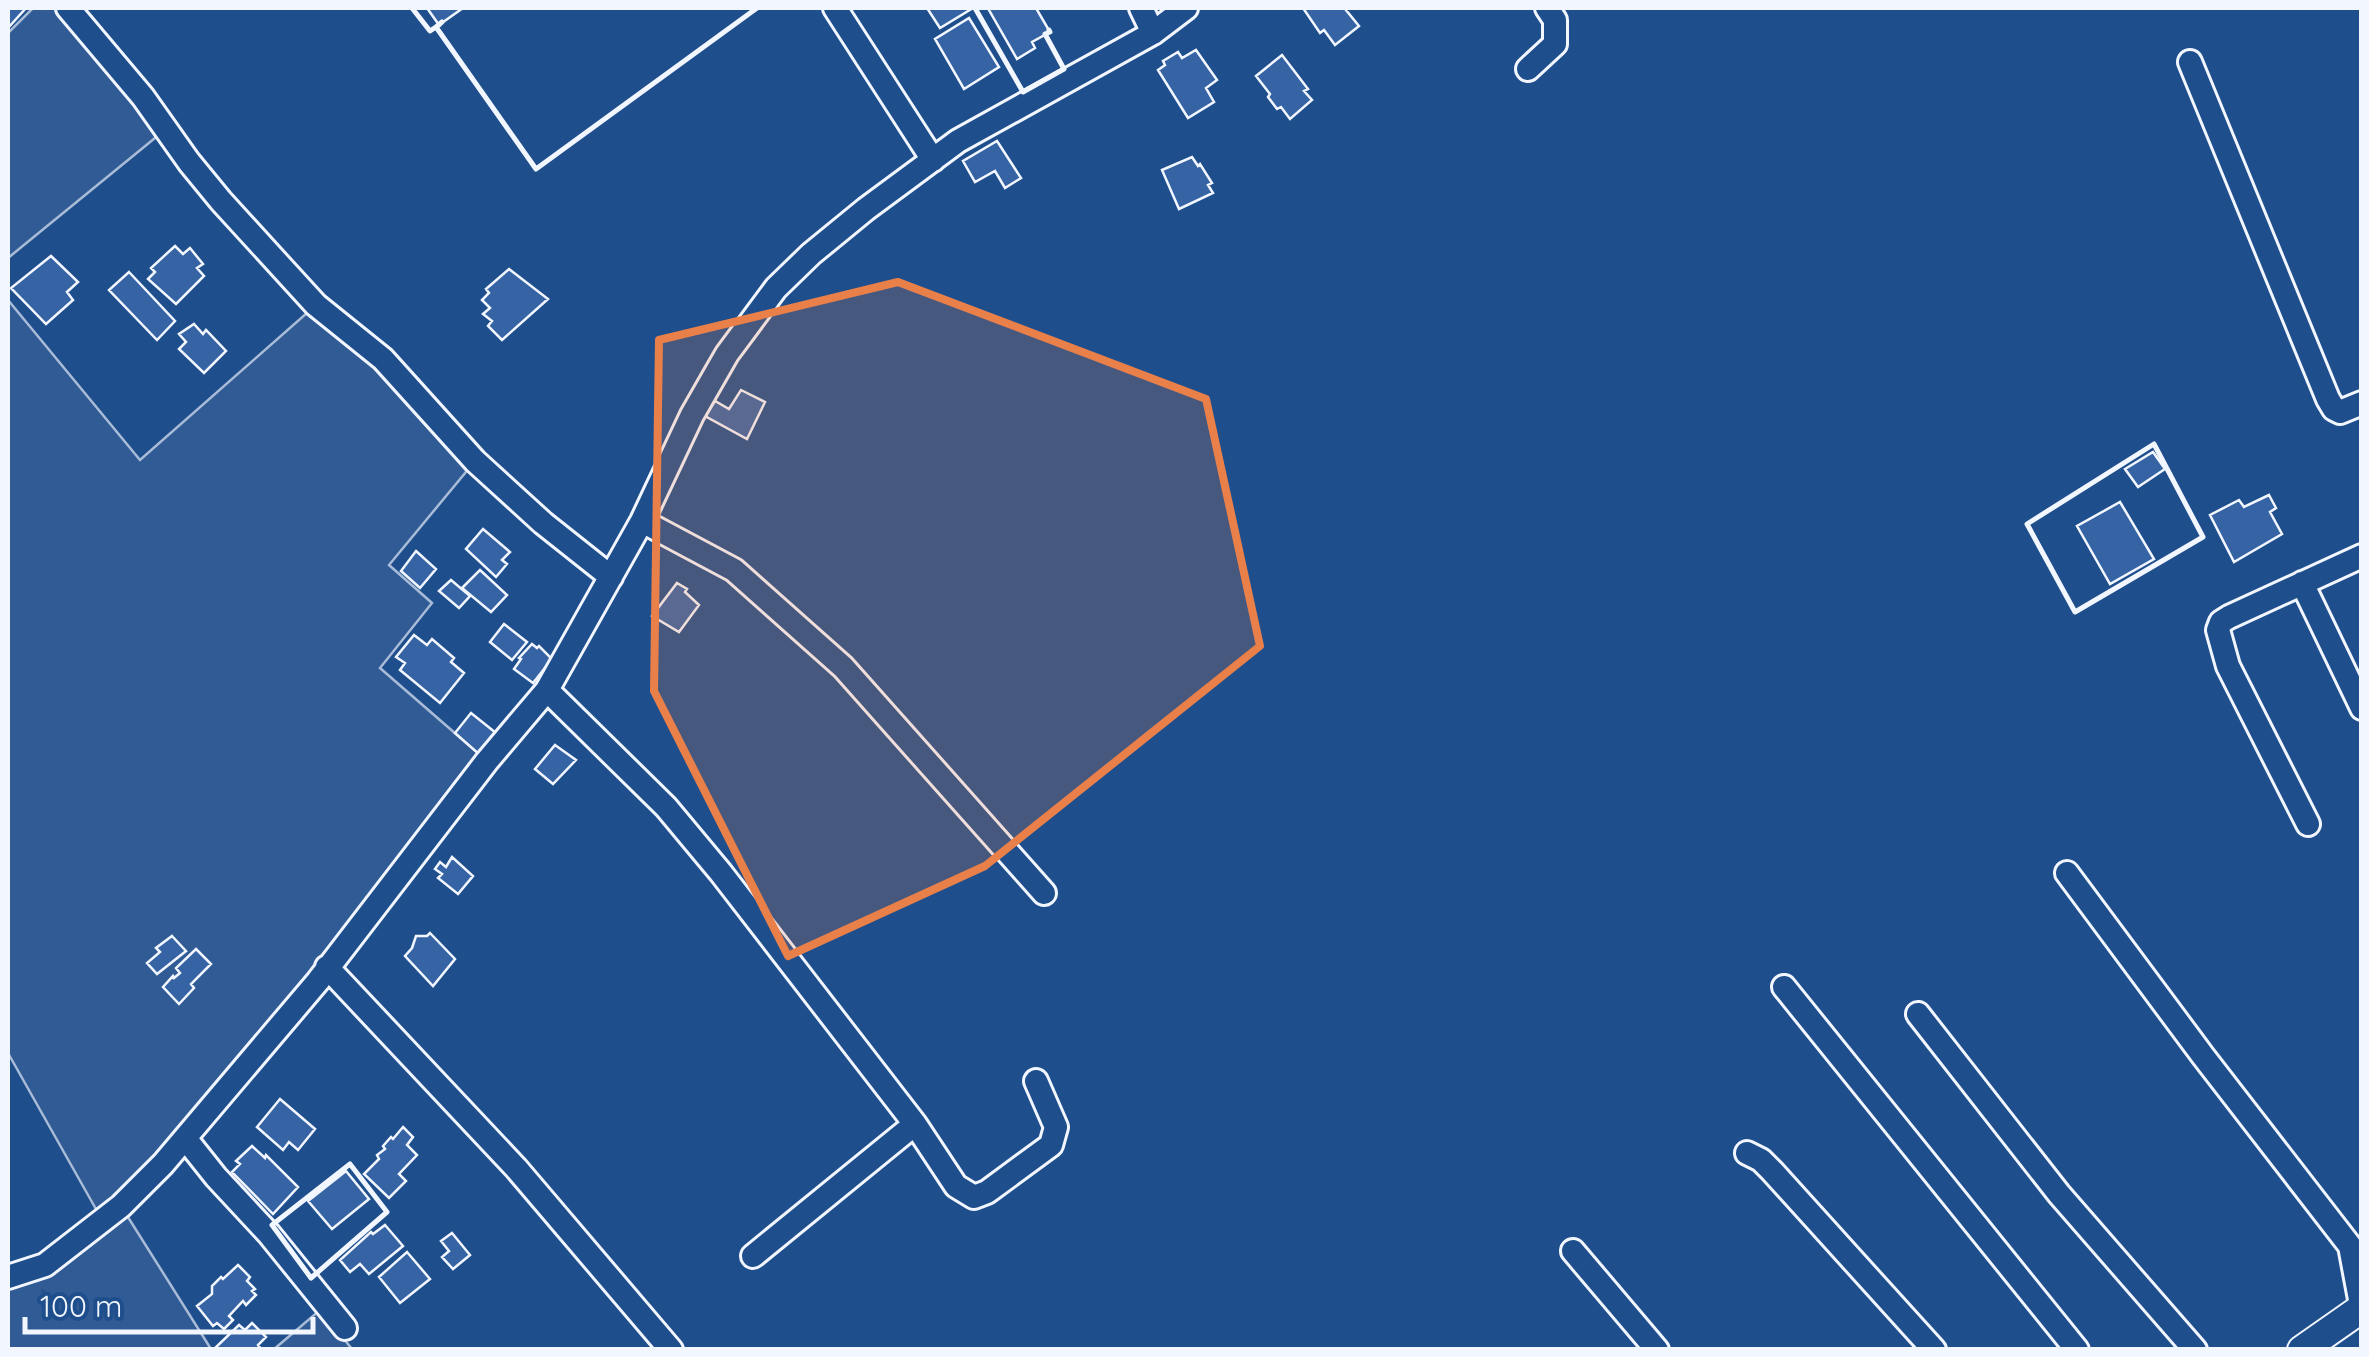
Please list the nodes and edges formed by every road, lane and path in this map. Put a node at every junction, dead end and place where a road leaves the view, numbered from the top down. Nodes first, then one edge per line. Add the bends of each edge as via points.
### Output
1 (68, 8) edge
2 (835, 8) edge
3 (1141, 8) edge
4 (1186, 8) edge
5 (1546, 8) edge
6 (1153, 33) junction
7 (2190, 62) dead end
8 (1528, 69) dead end
9 (933, 160) junction
10 (2362, 403) edge
11 (642, 521) junction
12 (2362, 556) edge
13 (611, 577) junction
14 (2302, 583) junction
15 (547, 690) junction
16 (2362, 708) edge
17 (2308, 824) dead end
18 (2066, 873) dead end
19 (1044, 893) dead end
20 (327, 967) junction
21 (1784, 987) dead end
22 (1918, 1014) dead end
23 (1036, 1082) dead end
24 (915, 1124) junction
25 (184, 1138) junction
26 (1747, 1153) dead end
27 (1573, 1250) dead end
28 (753, 1256) dead end
29 (8, 1277) edge
30 (2361, 1309) edge
31 (345, 1328) dead end
32 (2302, 1349) edge
33 (671, 1350) edge
34 (1657, 1350) edge
35 (1934, 1350) edge
36 (2078, 1350) edge
37 (2195, 1350) edge

1 - 13 street via 221,202 316,306 383,360 543,524
2 - 9 street
3 - 6 street
4 - 6 street
5 - 8 street via 1555,20 1555,44
6 - 9 street
7 - 10 street via 2328,399 2340,412
9 - 11 street via 776,288 727,354
11 - 13 street
11 - 19 street via 734,570 843,667
12 - 14 street
13 - 15 street
14 - 16 street
14 - 17 street via 2229,616 2218,630 2228,666
15 - 20 street
15 - 24 street via 666,807
18 - 30 street via 2350,1246
20 - 25 street
20 - 33 street via 516,1168
21 - 36 street
22 - 37 street
23 - 24 street via 1056,1127 1051,1145 987,1192 974,1196 956,1186
24 - 28 street
25 - 29 street via 121,1206 45,1264
25 - 31 street
26 - 35 street via 1772,1171
27 - 34 street
30 - 32 main road

